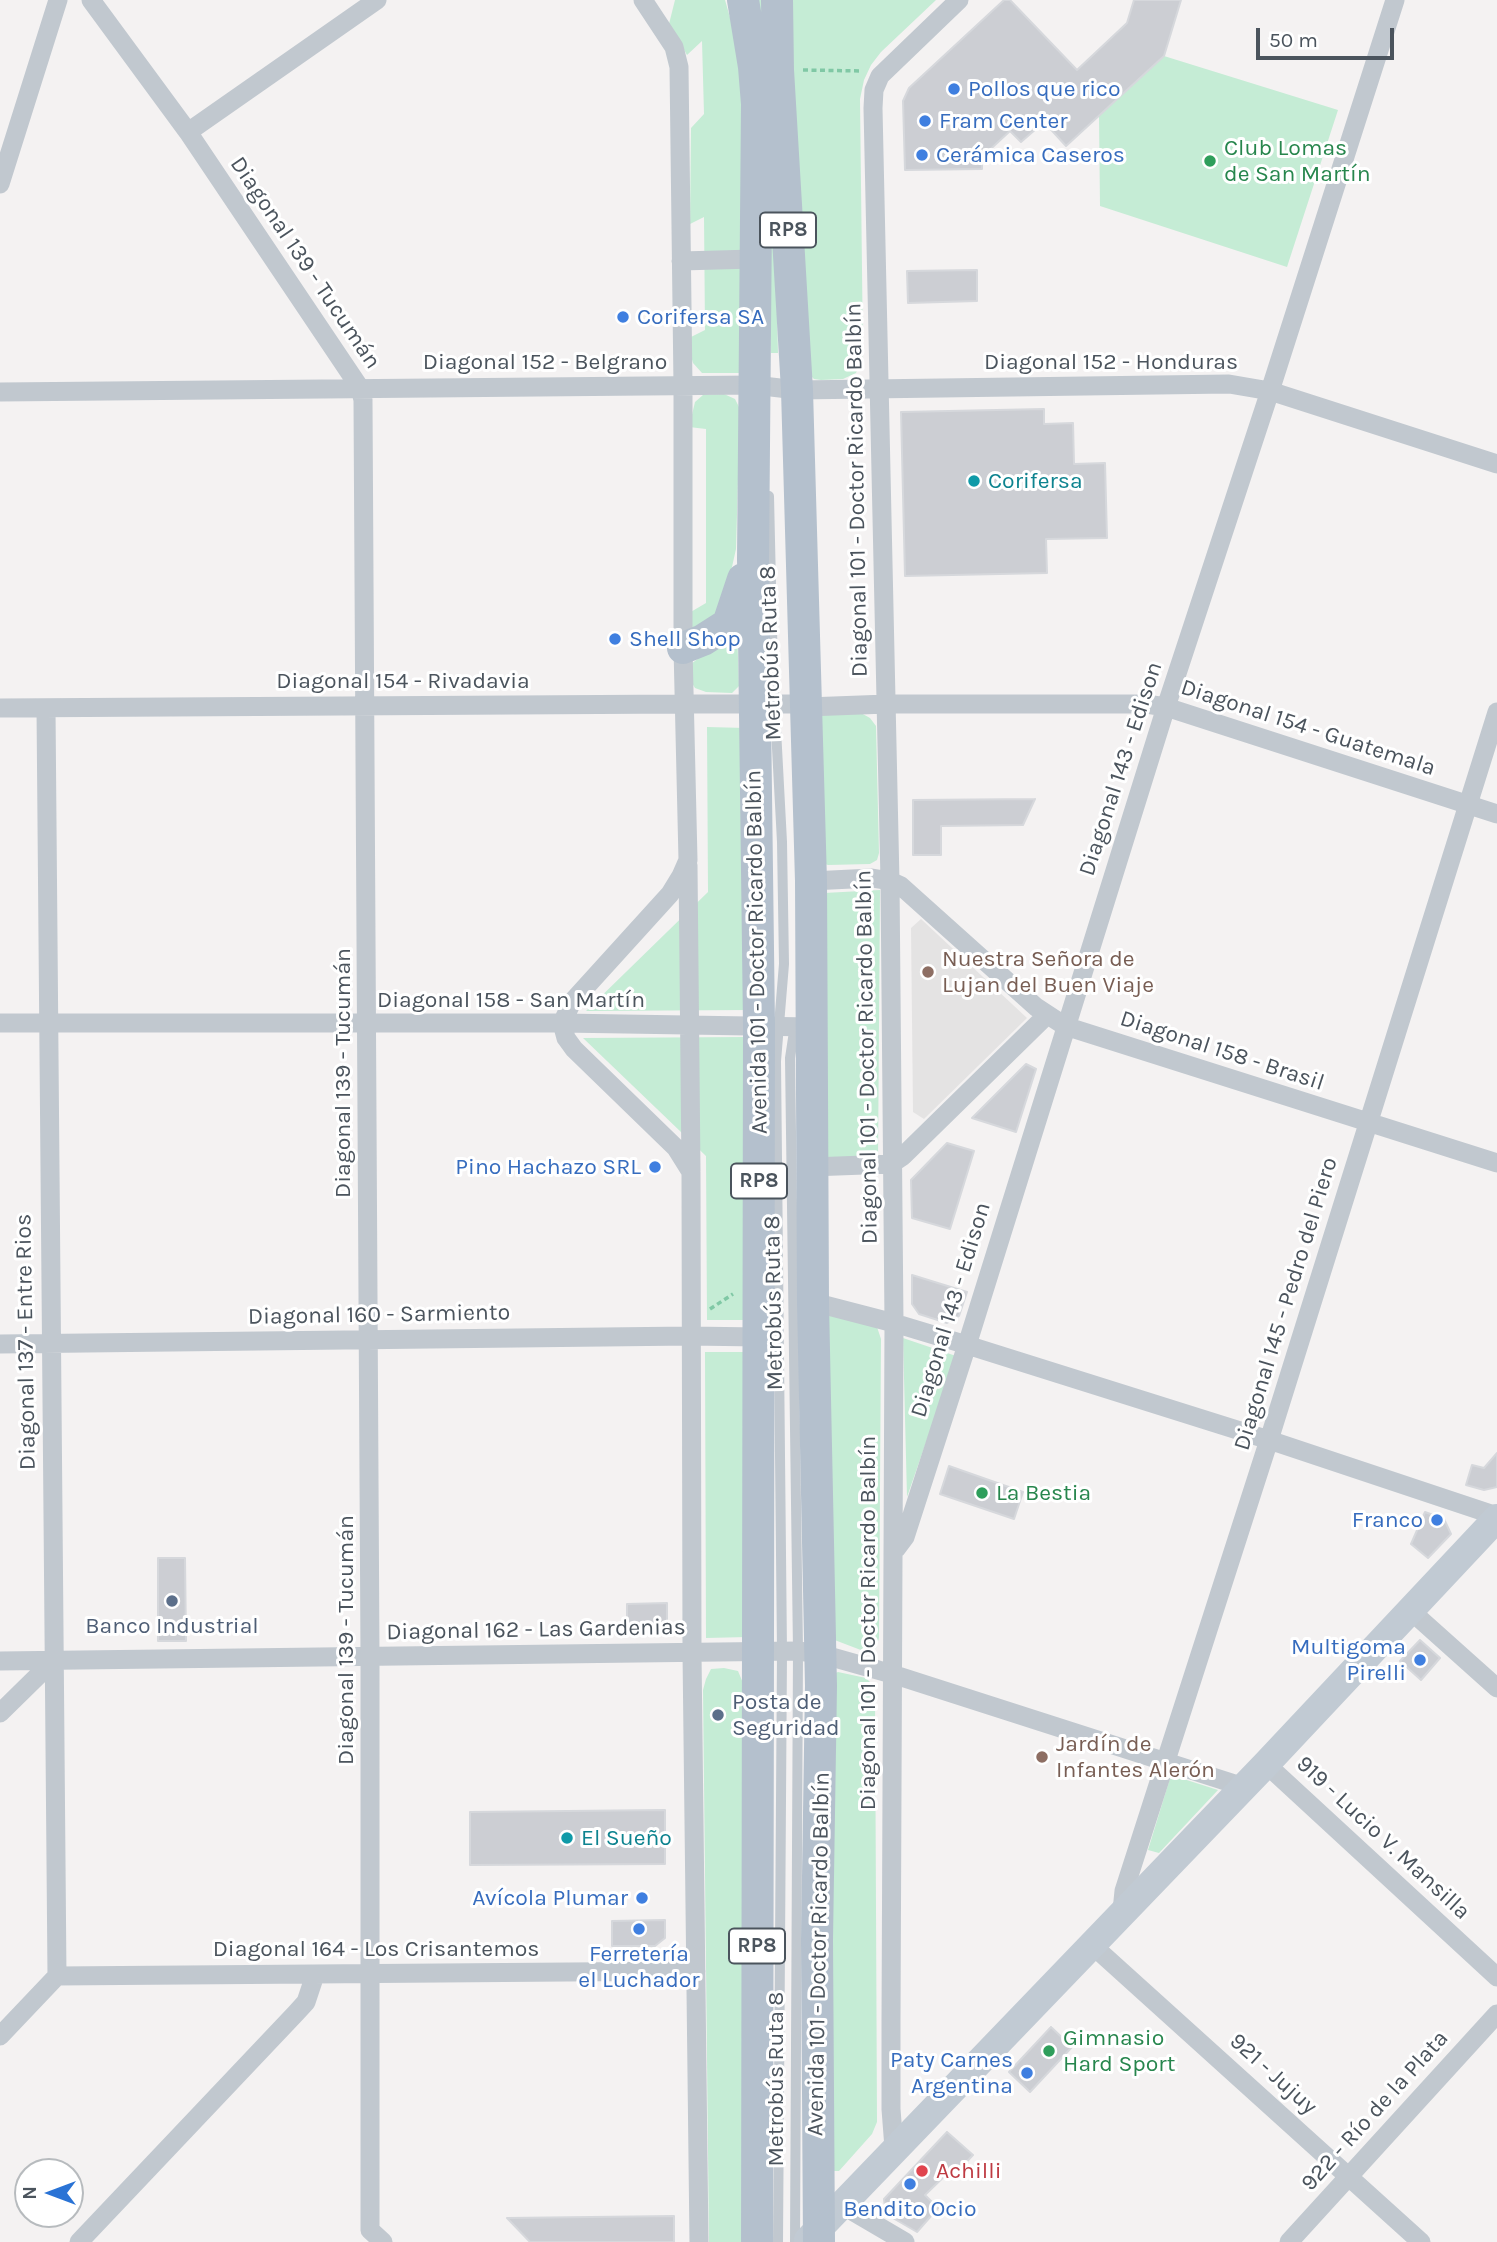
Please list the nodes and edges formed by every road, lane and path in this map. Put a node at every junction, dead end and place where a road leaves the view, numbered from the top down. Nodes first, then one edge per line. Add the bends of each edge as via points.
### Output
1 (58, 0) edge
2 (91, 0) edge
3 (377, 0) edge
4 (643, 0) edge
5 (743, 0) edge
6 (776, 0) edge
7 (959, 0) edge
8 (1395, 0) edge
9 (778, 70) junction
10 (880, 76) junction
11 (757, 104) junction
12 (188, 132) junction
13 (0, 184) edge
14 (754, 259) junction
15 (681, 261) junction
16 (782, 333) dead end
17 (683, 386) junction
18 (360, 388) junction
19 (879, 388) junction
20 (776, 389) junction
21 (1270, 391) junction
22 (0, 392) edge
23 (1497, 464) edge
24 (769, 482) dead end
25 (753, 559) junction
26 (683, 648) junction
27 (684, 704) junction
28 (784, 704) junction
29 (887, 704) junction
30 (364, 705) junction
31 (1166, 707) junction
32 (0, 708) edge
33 (46, 708) junction
34 (1497, 712) edge
35 (1467, 805) junction
36 (1497, 814) edge
37 (688, 860) junction
38 (811, 881) junction
39 (890, 881) junction
40 (1046, 1015) junction
41 (47, 1022) junction
42 (0, 1023) edge
43 (562, 1023) junction
44 (367, 1024) junction
45 (788, 1024) junction
46 (689, 1026) junction
47 (1065, 1026) junction
48 (1368, 1123) junction
49 (1497, 1163) edge
50 (891, 1164) junction
51 (811, 1167) junction
52 (691, 1172) junction
53 (735, 1293) dead end
54 (813, 1301) junction
55 (894, 1322) junction
56 (690, 1328) junction
57 (759, 1337) junction
58 (369, 1339) junction
59 (0, 1343) edge
60 (51, 1343) junction
61 (967, 1345) junction
62 (1269, 1440) junction
63 (1497, 1517) edge
64 (894, 1553) junction
65 (1410, 1611) junction
66 (789, 1652) junction
67 (692, 1653) junction
68 (370, 1656) junction
69 (54, 1660) junction
70 (0, 1661) edge
71 (892, 1674) junction
72 (1497, 1688) edge
73 (0, 1713) edge
74 (1166, 1762) junction
75 (1266, 1764) junction
76 (1244, 1787) junction
77 (1122, 1911) junction
78 (1091, 1944) junction
79 (696, 1971) junction
80 (371, 1974) junction
81 (315, 1975) junction
82 (57, 1976) junction
83 (1497, 1977) edge
84 (1497, 2014) edge
85 (0, 2036) edge
86 (894, 2148) junction
87 (1349, 2176) junction
88 (842, 2205) junction
89 (370, 2238) edge
90 (810, 2238) edge
91 (79, 2242) edge
92 (699, 2242) edge
93 (757, 2242) edge
94 (778, 2242) edge
95 (905, 2242) edge
96 (1289, 2242) edge
97 (1421, 2242) edge

1 - 13 street
2 - 12 street, Diagonal 139 - Tucumán
3 - 12 street
4 - 15 street via 678,56
5 - 11 main road, Avenida 101 - Doctor Ricardo Balbín / RP8
6 - 9 main road, Avenida 101 - Doctor Ricardo Balbín / RP8
7 - 10 street
8 - 21 street, Diagonal 143 - Edison
9 - 10 path via 869,71
9 - 16 lane
9 - 20 main road, Avenida 101 - Doctor Ricardo Balbín / RP8
10 - 19 street, Diagonal 101 - Doctor Ricardo Balbín via 873,108
11 - 14 main road, Avenida 101 - Doctor Ricardo Balbín / RP8
11 - 20 lane
12 - 18 street, Diagonal 139 - Tucumán
14 - 15 street
14 - 20 main road, Avenida 101 - Doctor Ricardo Balbín / RP8
15 - 17 street
17 - 18 street, Diagonal 152 - Belgrano
17 - 20 street, Diagonal 152 - Belgrano
17 - 26 street
18 - 22 street, Diagonal 152 - Belgrano
18 - 30 street, Diagonal 139 - Tucumán
19 - 20 street, Diagonal 152 - Honduras
19 - 21 street, Diagonal 152 - Honduras via 1229,384
19 - 29 street, Diagonal 101 - Doctor Ricardo Balbín
20 - 25 main road, Avenida 101 - Doctor Ricardo Balbín / RP8
20 - 28 main road, Avenida 101 - Doctor Ricardo Balbín / RP8
21 - 23 street, Diagonal 152 - Honduras
21 - 31 street, Diagonal 143 - Edison
24 - 28 lane, Metrobús Ruta 8
25 - 26 main road via 729,624
25 - 28 main road, Avenida 101 - Doctor Ricardo Balbín / RP8
26 - 27 street
27 - 28 street, Diagonal 154 - Rivadavia
27 - 30 street, Diagonal 154 - Rivadavia
27 - 37 street
28 - 29 street, Diagonal 154 - Guatemala
28 - 38 main road, Avenida 101 - Doctor Ricardo Balbín / RP8
28 - 45 main road, Avenida 101 - Doctor Ricardo Balbín / RP8
29 - 31 street, Diagonal 154 - Guatemala
29 - 39 street, Diagonal 101 - Doctor Ricardo Balbín
30 - 33 street, Diagonal 154 - Rivadavia
30 - 44 street, Diagonal 139 - Tucumán
31 - 35 street, Diagonal 154 - Guatemala
31 - 47 street, Diagonal 143 - Edison
32 - 33 street, Diagonal 154 - Rivadavia
33 - 41 street, Diagonal 137 - Entre Rios
34 - 35 street, Diagonal 145 - Pedro del Piero
35 - 36 street, Diagonal 154 - Guatemala
35 - 48 street, Diagonal 145 - Pedro del Piero
37 - 43 street via 670,894 572,1002
37 - 46 street
38 - 39 street, Diagonal 158 - Brasil
38 - 45 main road, Avenida 101 - Doctor Ricardo Balbín / RP8
39 - 40 street, Diagonal 158 - Brasil via 911,893
39 - 50 street, Diagonal 101 - Doctor Ricardo Balbín
40 - 47 street, Diagonal 158 - Brasil
40 - 50 street
41 - 42 street, Diagonal 158 - San Martín
41 - 44 street, Diagonal 158 - San Martín
41 - 60 street, Diagonal 137 - Entre Rios
43 - 44 street, Diagonal 158 - San Martín
43 - 46 street, Diagonal 158 - San Martín
43 - 52 street via 574,1049 677,1149
44 - 58 street, Diagonal 139 - Tucumán
45 - 46 street, Diagonal 158 - San Martín
45 - 51 main road, Avenida 101 - Doctor Ricardo Balbín / RP8
45 - 57 main road, Avenida 101 - Doctor Ricardo Balbín / RP8
45 - 66 lane, Metrobús Ruta 8
45 - 66 lane, Metrobús Ruta 8 via 776,1061
46 - 52 street
47 - 48 street, Diagonal 158 - Brasil
47 - 61 street, Diagonal 143 - Edison
48 - 49 street, Diagonal 158 - Brasil
48 - 62 street, Diagonal 145 - Pedro del Piero
50 - 51 street
50 - 55 street, Diagonal 101 - Doctor Ricardo Balbín
51 - 54 main road, Avenida 101 - Doctor Ricardo Balbín / RP8
52 - 56 street
53 - 56 path
54 - 55 street
54 - 66 main road, Avenida 101 - Doctor Ricardo Balbín / RP8
55 - 61 street
55 - 64 street, Diagonal 101 - Doctor Ricardo Balbín
56 - 57 street, Diagonal 160 - Sarmiento
56 - 58 street, Diagonal 160 - Sarmiento
56 - 67 street
57 - 66 main road, Avenida 101 - Doctor Ricardo Balbín / RP8
58 - 60 street, Diagonal 160 - Sarmiento
58 - 68 street, Diagonal 139 - Tucumán
59 - 60 street, Diagonal 160 - Sarmiento
60 - 69 street, Diagonal 137 - Entre Rios
61 - 62 street
61 - 64 street, Diagonal 143 - Edison via 905,1537
62 - 63 street
62 - 74 street, Diagonal 145 - Pedro del Piero
63 - 65 main road
64 - 71 street, Diagonal 101 - Doctor Ricardo Balbín
65 - 72 street
65 - 75 main road
66 - 67 street, Diagonal 162 - Las Gardenias
66 - 71 street, Diagonal 162 - Las Gardenias
66 - 90 main road, Avenida 101 - Doctor Ricardo Balbín / RP8 via 821,1816
66 - 93 main road, Avenida 101 - Doctor Ricardo Balbín / RP8
66 - 94 lane, Metrobús Ruta 8
67 - 68 street, Diagonal 162 - Las Gardenias
67 - 79 street
68 - 69 street, Diagonal 162 - Las Gardenias
68 - 80 street, Diagonal 139 - Tucumán
69 - 70 street, Diagonal 162 - Las Gardenias
69 - 73 street
69 - 82 street, Diagonal 137 - Entre Rios
71 - 74 street, Diagonal 162 - Las Gardenias
71 - 86 street, Diagonal 101 - Doctor Ricardo Balbín
74 - 76 street, Diagonal 162 - Las Gardenias
74 - 77 street, Diagonal 145 - Pedro del Piero via 1124,1891
75 - 76 main road
75 - 83 street, 919 - Lucio V. Mansilla
76 - 77 main road
77 - 78 main road
78 - 86 main road
78 - 87 street, 921 - Jujuy
79 - 80 street, Diagonal 164 - Los Crisantemos
79 - 92 street
80 - 81 street, Diagonal 164 - Los Crisantemos
80 - 89 street, Diagonal 139 - Tucumán
81 - 82 street, Diagonal 164 - Los Crisantemos
81 - 91 street via 296,2013
82 - 85 street
84 - 87 street, 922 - Río de la Plata
86 - 88 main road
87 - 96 street, 922 - Río de la Plata
87 - 97 street, 921 - Jujuy
88 - 90 main road
88 - 95 street

